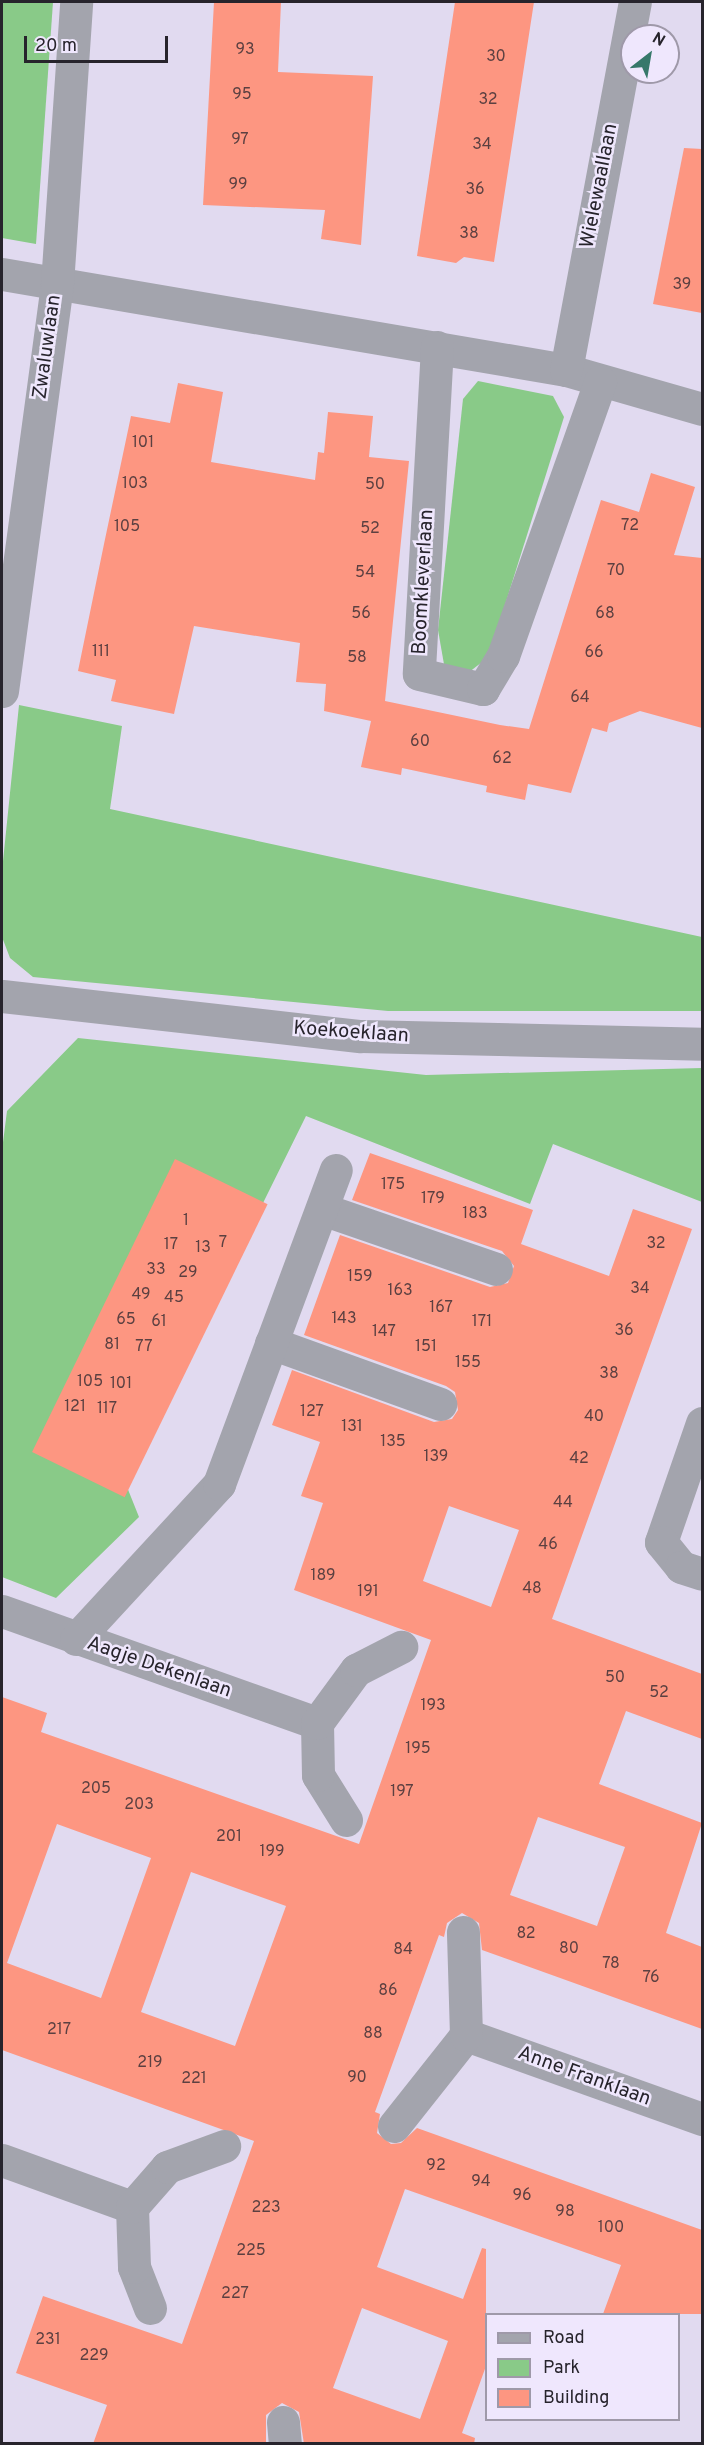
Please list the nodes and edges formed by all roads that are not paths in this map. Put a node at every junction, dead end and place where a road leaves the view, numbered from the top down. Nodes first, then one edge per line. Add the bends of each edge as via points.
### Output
1 (76, 2) edge
2 (635, 2) edge
3 (2, 274) edge
4 (57, 284) junction
5 (437, 347) junction
6 (566, 370) junction
7 (600, 382) junction
8 (702, 409) edge
9 (2, 691) edge
10 (2, 996) edge
11 (702, 1044) edge
12 (336, 1170) dead end
13 (322, 1209) junction
14 (496, 1269) dead end
15 (271, 1343) junction
16 (440, 1404) dead end
17 (702, 1423) edge
18 (702, 1574) edge
19 (2, 1611) edge
20 (76, 1639) junction
21 (401, 1647) dead end
22 (317, 1723) junction
23 (346, 1820) dead end
24 (463, 1932) dead end
25 (466, 2035) junction
26 (702, 2119) edge
27 (394, 2126) dead end
28 (224, 2146) dead end
29 (2, 2160) edge
30 (132, 2207) junction
31 (150, 2308) dead end

1 - 4 street, Zwaluwlaan
2 - 6 street, Wielewaallaan
3 - 4 street
4 - 5 street
4 - 9 street, Zwaluwlaan
5 - 6 street
5 - 7 street, Boomkleverlaan via 419,674 483,689 503,656
6 - 7 street
7 - 8 street
10 - 11 street, Koekoeklaan via 361,1036
12 - 13 street
13 - 14 street
13 - 15 street
15 - 16 street
15 - 20 street via 219,1484
17 - 18 street via 661,1542 681,1567
19 - 20 street, Aagje Dekenlaan
20 - 22 street, Aagje Dekenlaan
21 - 22 street via 356,1670
22 - 23 street via 318,1775
24 - 25 street
25 - 26 street, Anne Franklaan
25 - 27 street
28 - 30 street via 167,2168
29 - 30 street
30 - 31 street via 134,2266

